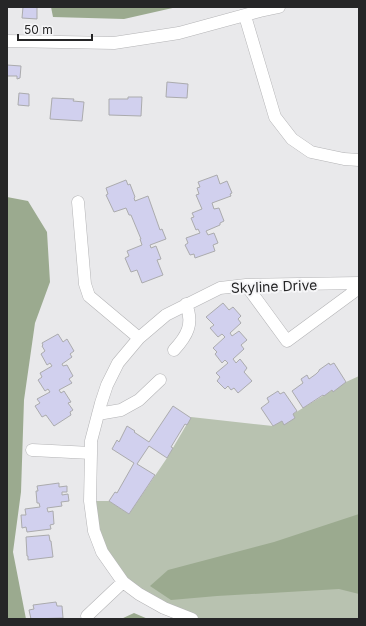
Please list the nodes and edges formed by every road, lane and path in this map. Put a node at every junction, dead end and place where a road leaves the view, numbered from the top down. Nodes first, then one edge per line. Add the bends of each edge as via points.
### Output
1 (280, 7) edge
2 (245, 16) junction
3 (7, 41) edge
4 (359, 160) edge
5 (78, 202) dead end
6 (359, 283) edge
7 (246, 285) junction
8 (359, 288) edge
9 (186, 304) junction
10 (138, 338) junction
11 (174, 350) dead end
12 (160, 380) dead end
13 (98, 414) junction
14 (32, 450) dead end
15 (91, 453) junction
16 (123, 582) junction
17 (87, 616) dead end
18 (192, 619) edge

1 - 2 street
2 - 3 street via 180,33 114,44
2 - 4 street via 275,117 292,139 311,152
5 - 10 street via 85,284 89,296
6 - 7 street, Skyline Drive
7 - 8 street via 287,341
7 - 9 street, Skyline Drive via 220,288
9 - 10 street, Skyline Drive via 166,315
9 - 11 street via 190,321 184,339
10 - 13 street, Skyline Drive via 118,363 107,385
12 - 13 street via 139,400 121,410
13 - 15 street, Skyline Drive via 91,441
14 - 15 street
15 - 16 street, Skyline Drive via 90,501 94,531 102,552
16 - 17 street
16 - 18 street, Skyline Drive via 164,608

